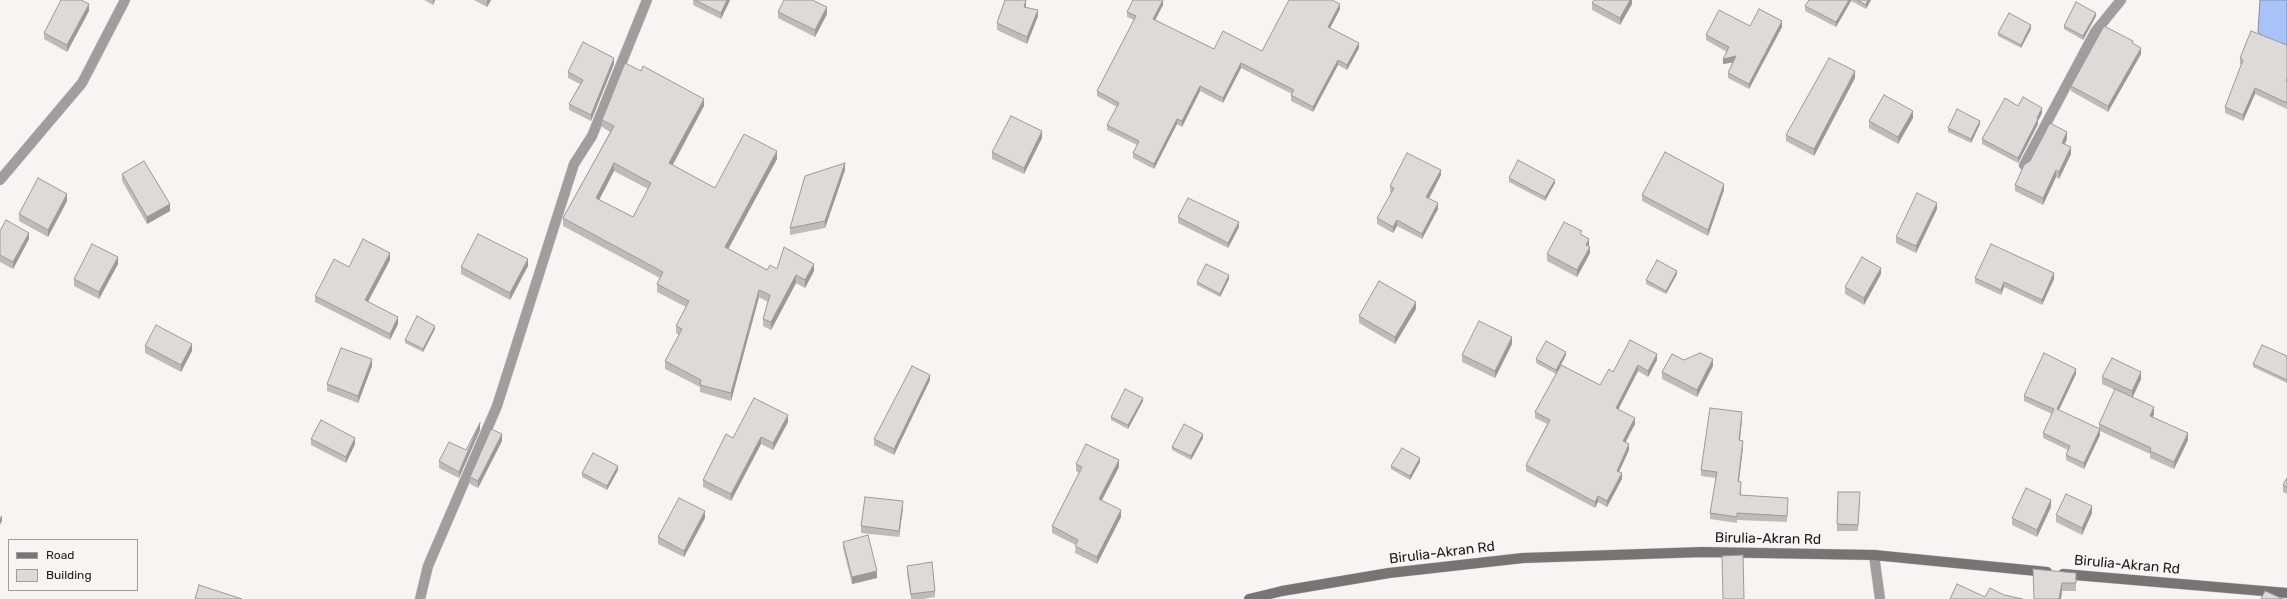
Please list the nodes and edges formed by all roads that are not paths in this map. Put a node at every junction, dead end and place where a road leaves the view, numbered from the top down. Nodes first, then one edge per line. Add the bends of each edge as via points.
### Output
1 (125, 0) edge
2 (647, 0) edge
3 (2121, 0) edge
4 (2024, 165) edge
5 (0, 180) edge
6 (1874, 555) junction
7 (2287, 593) edge
8 (420, 599) edge
9 (1249, 599) edge
10 (1880, 599) edge

1 - 5 street via 82,83
2 - 8 street via 592,136 574,164 497,406 428,566
3 - 4 street via 2095,32
6 - 7 street, Birulia-Akran Rd
6 - 9 street, Birulia-Akran Rd via 1703,552 1523,558 1282,590
6 - 10 street

